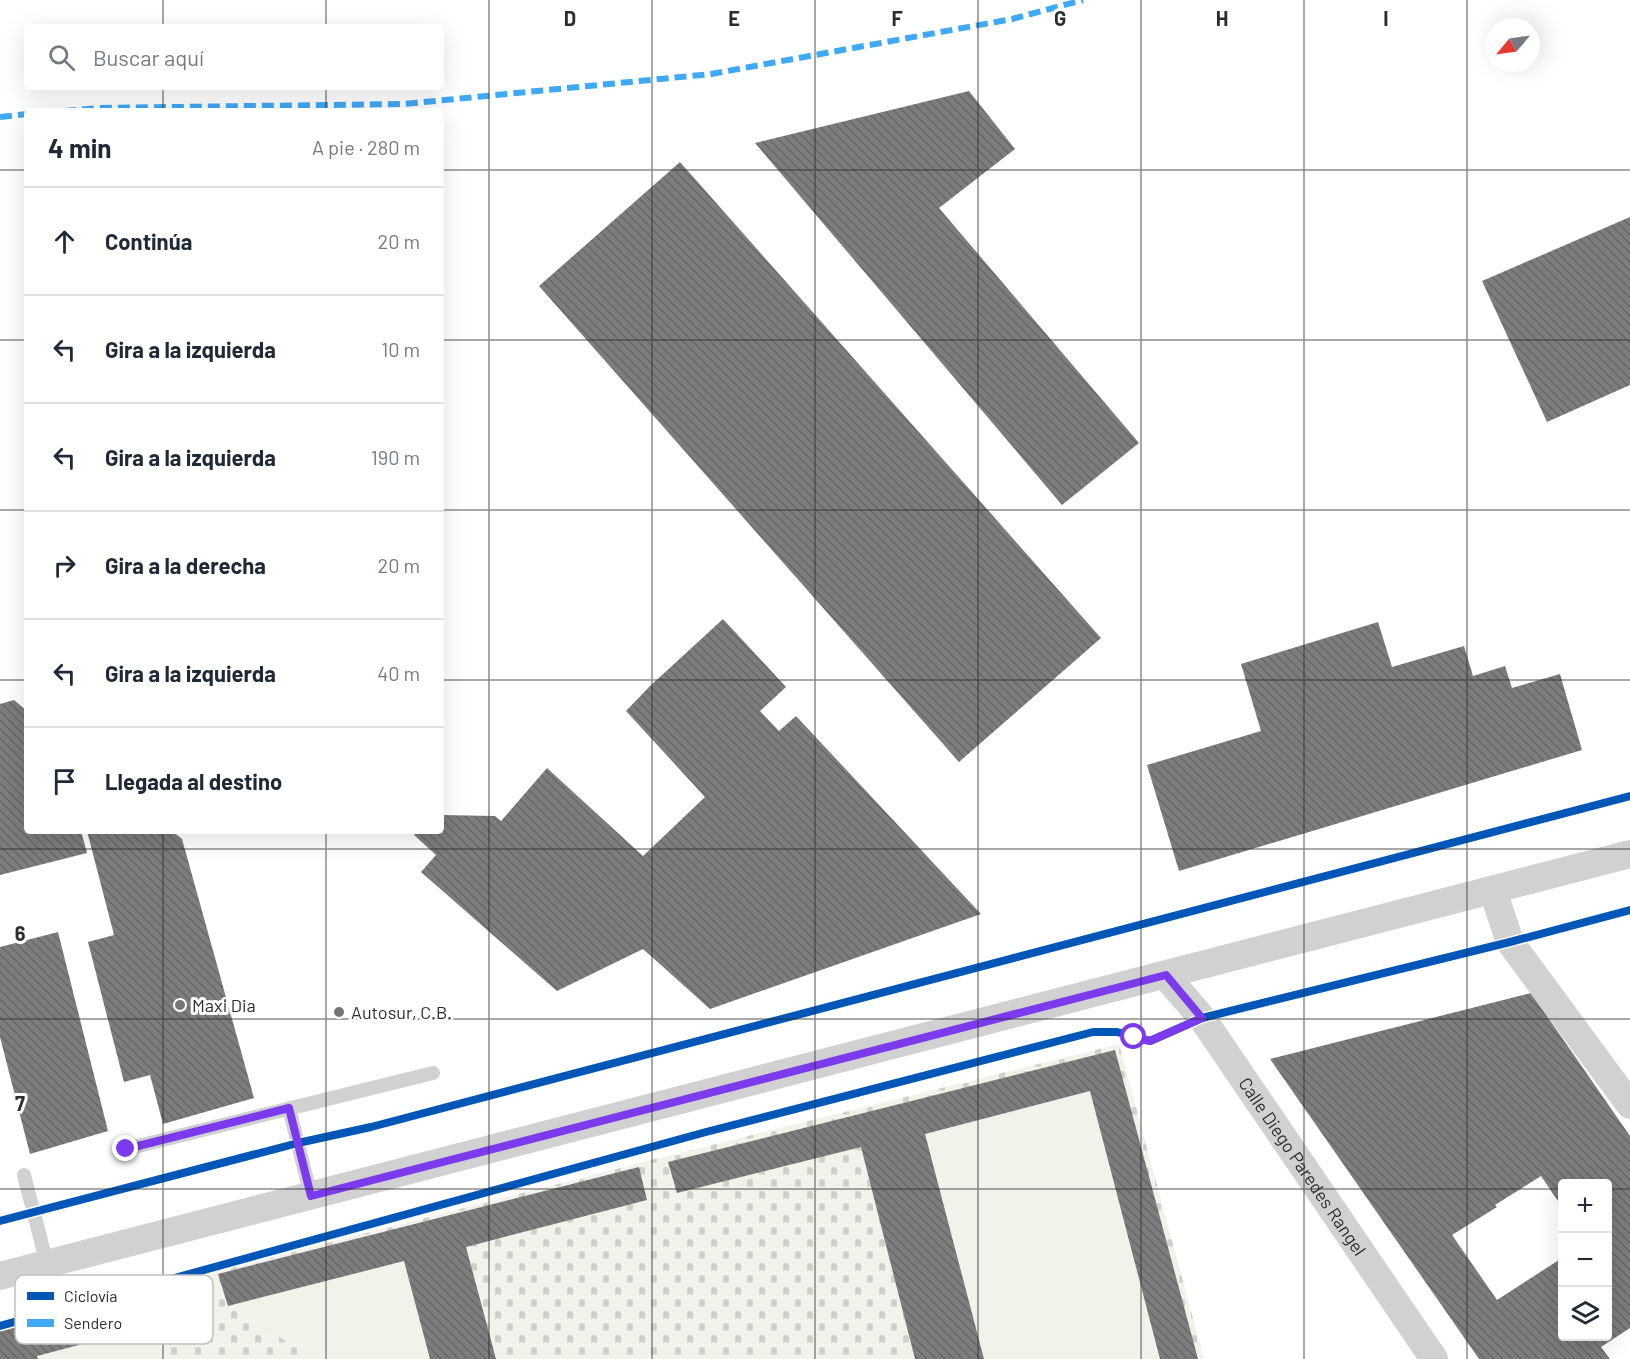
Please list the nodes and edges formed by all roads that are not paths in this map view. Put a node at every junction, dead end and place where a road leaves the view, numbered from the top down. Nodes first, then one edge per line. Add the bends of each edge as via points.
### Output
1 (1630, 854) edge
2 (1493, 891) junction
3 (1166, 975) junction
4 (433, 1072) dead end
5 (1630, 1105) edge
6 (289, 1108) junction
7 (126, 1149) dead end
8 (24, 1175) dead end
9 (311, 1196) junction
10 (47, 1264) junction
11 (0, 1276) edge
12 (1434, 1359) edge

1 - 2 street
2 - 3 street
2 - 5 street via 1510,942
3 - 9 street
3 - 12 street, Calle Diego Paredes Rangel via 1202,1018
4 - 6 lane
6 - 7 lane
6 - 9 lane
8 - 10 lane
9 - 10 street
10 - 11 street

